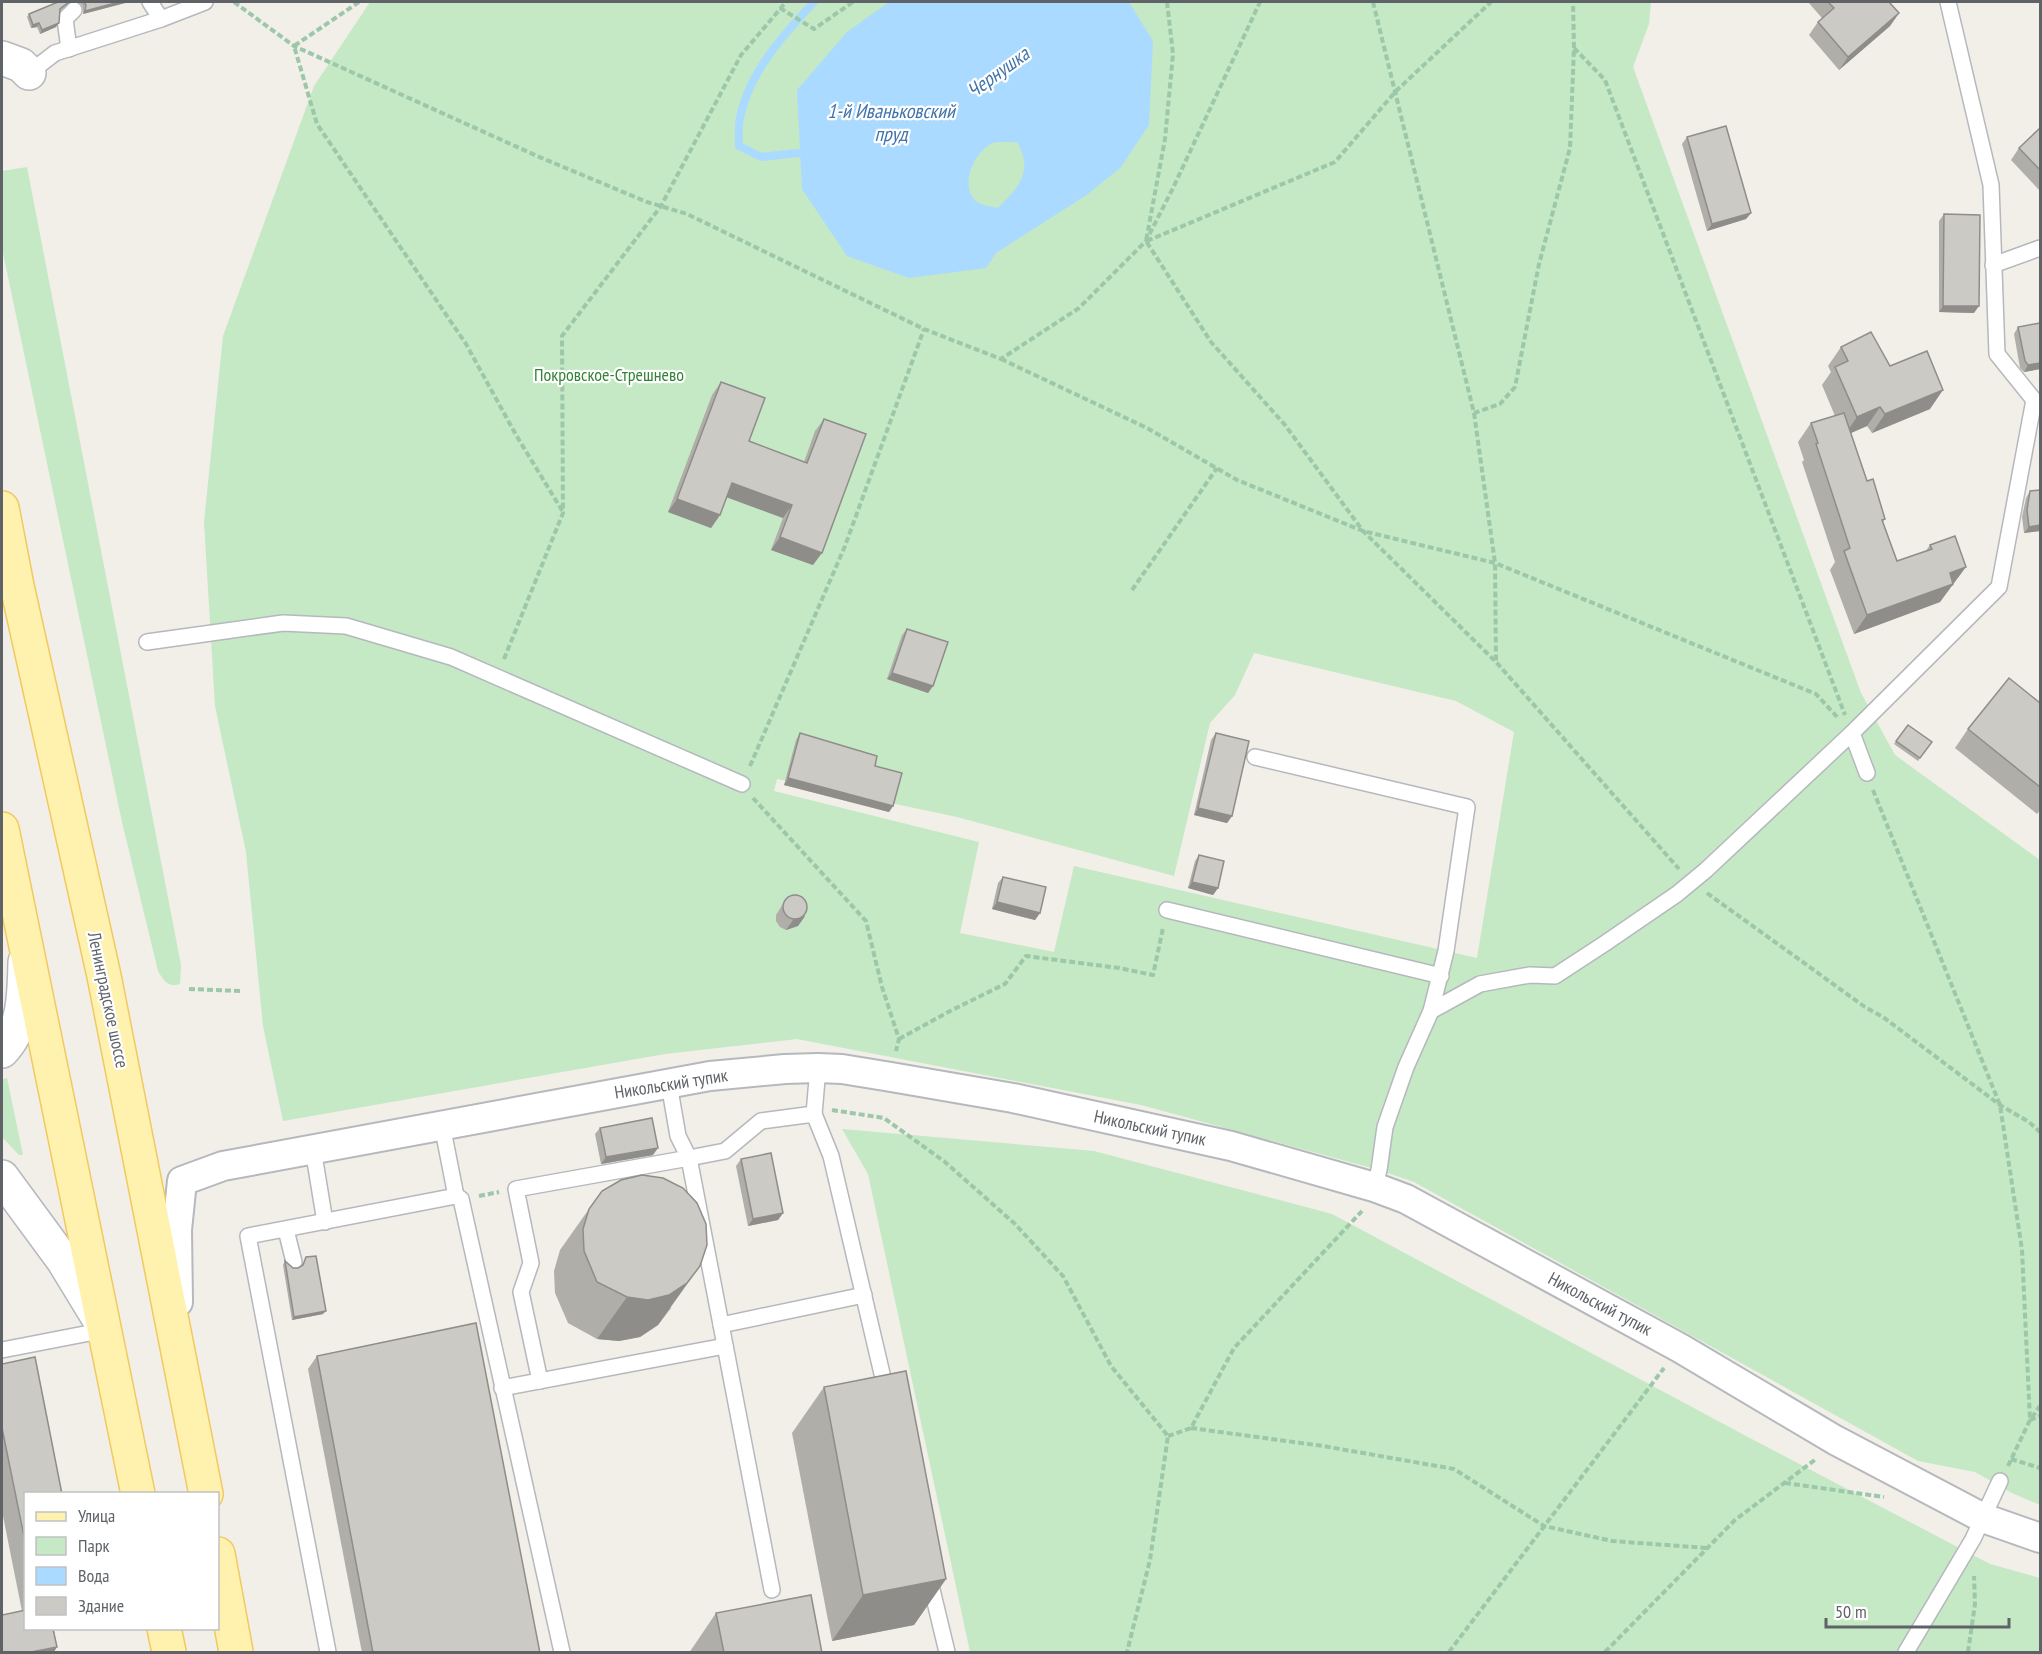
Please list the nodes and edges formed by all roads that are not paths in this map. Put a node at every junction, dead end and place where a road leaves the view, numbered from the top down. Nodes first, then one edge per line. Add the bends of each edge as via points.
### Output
1 (150, 2) edge
2 (205, 2) edge
3 (1948, 2) edge
4 (74, 10) dead end
5 (160, 20) junction
6 (69, 49) junction
7 (15, 66) edge
8 (2040, 248) edge
9 (1993, 265) junction
10 (2, 508) edge
11 (147, 642) dead end
12 (1852, 733) junction
13 (1255, 757) dead end
14 (1867, 773) road end
15 (742, 784) road end
16 (2, 829) edge
17 (1167, 910) road end
18 (26, 943) junction
19 (1441, 976) junction
20 (1431, 1011) junction
21 (2, 1050) edge
22 (818, 1068) junction
23 (669, 1084) junction
24 (814, 1111) junction
25 (442, 1125) junction
26 (313, 1149) junction
27 (689, 1158) junction
28 (2, 1177) edge
29 (1374, 1187) junction
30 (459, 1197) junction
31 (326, 1222) junction
32 (286, 1230) junction
33 (294, 1262) dead end
34 (864, 1295) junction
35 (721, 1325) junction
36 (105, 1330) junction
37 (178, 1346) junction
38 (725, 1346) junction
39 (2, 1350) edge
40 (540, 1381) junction
41 (502, 1388) junction
42 (890, 1410) edge
43 (2000, 1481) road end
44 (138, 1492) edge
45 (206, 1492) edge
46 (1978, 1528) junction
47 (2040, 1538) edge
48 (219, 1560) edge
49 (925, 1560) edge
50 (772, 1590) dead end
51 (164, 1630) edge
52 (169, 1653) edge
53 (236, 1653) edge
54 (328, 1653) edge
55 (562, 1653) edge
56 (947, 1653) edge
57 (1906, 1653) edge

1 - 5 lane
2 - 5 lane
3 - 9 lane via 1991,185
4 - 6 lane via 65,19
5 - 6 lane
6 - 7 lane
8 - 9 lane
9 - 12 lane via 1997,354 2034,400 2000,587
10 - 37 main road, Ленинградское шоссе via 105,976
11 - 15 lane via 283,622 346,626 451,657
12 - 14 lane
12 - 20 lane via 1677,894 1555,976 1530,975 1480,984
13 - 19 lane via 1467,807
16 - 18 main road
17 - 19 lane
18 - 21 street via 24,997 15,1034
18 - 36 main road
19 - 20 lane
20 - 29 lane via 1385,1127
22 - 23 street, Никольский тупик via 710,1076
22 - 24 lane
22 - 29 street, Никольский тупик via 1013,1098 1231,1146
23 - 25 street, Никольский тупик
23 - 27 lane via 678,1136
24 - 27 lane via 761,1121 725,1151
24 - 34 lane via 831,1156
25 - 26 street, Никольский тупик
25 - 30 lane
26 - 31 lane
26 - 37 street, Никольский тупик via 223,1166 182,1181 177,1230
27 - 35 lane
27 - 40 lane via 516,1189 531,1263 522,1292
28 - 36 street via 63,1260
29 - 46 street, Никольский тупик via 1406,1199 1680,1347
30 - 31 lane
30 - 41 lane
31 - 32 lane
32 - 33 lane
32 - 54 lane via 248,1236
34 - 35 lane
34 - 42 lane
35 - 38 lane
36 - 39 lane
36 - 44 main road
37 - 45 main road, Ленинградское шоссе
38 - 40 lane
38 - 50 lane
40 - 41 lane
41 - 55 lane
43 - 46 lane
46 - 47 street, Никольский тупик
46 - 57 lane
48 - 53 main road
49 - 56 lane
51 - 52 main road

